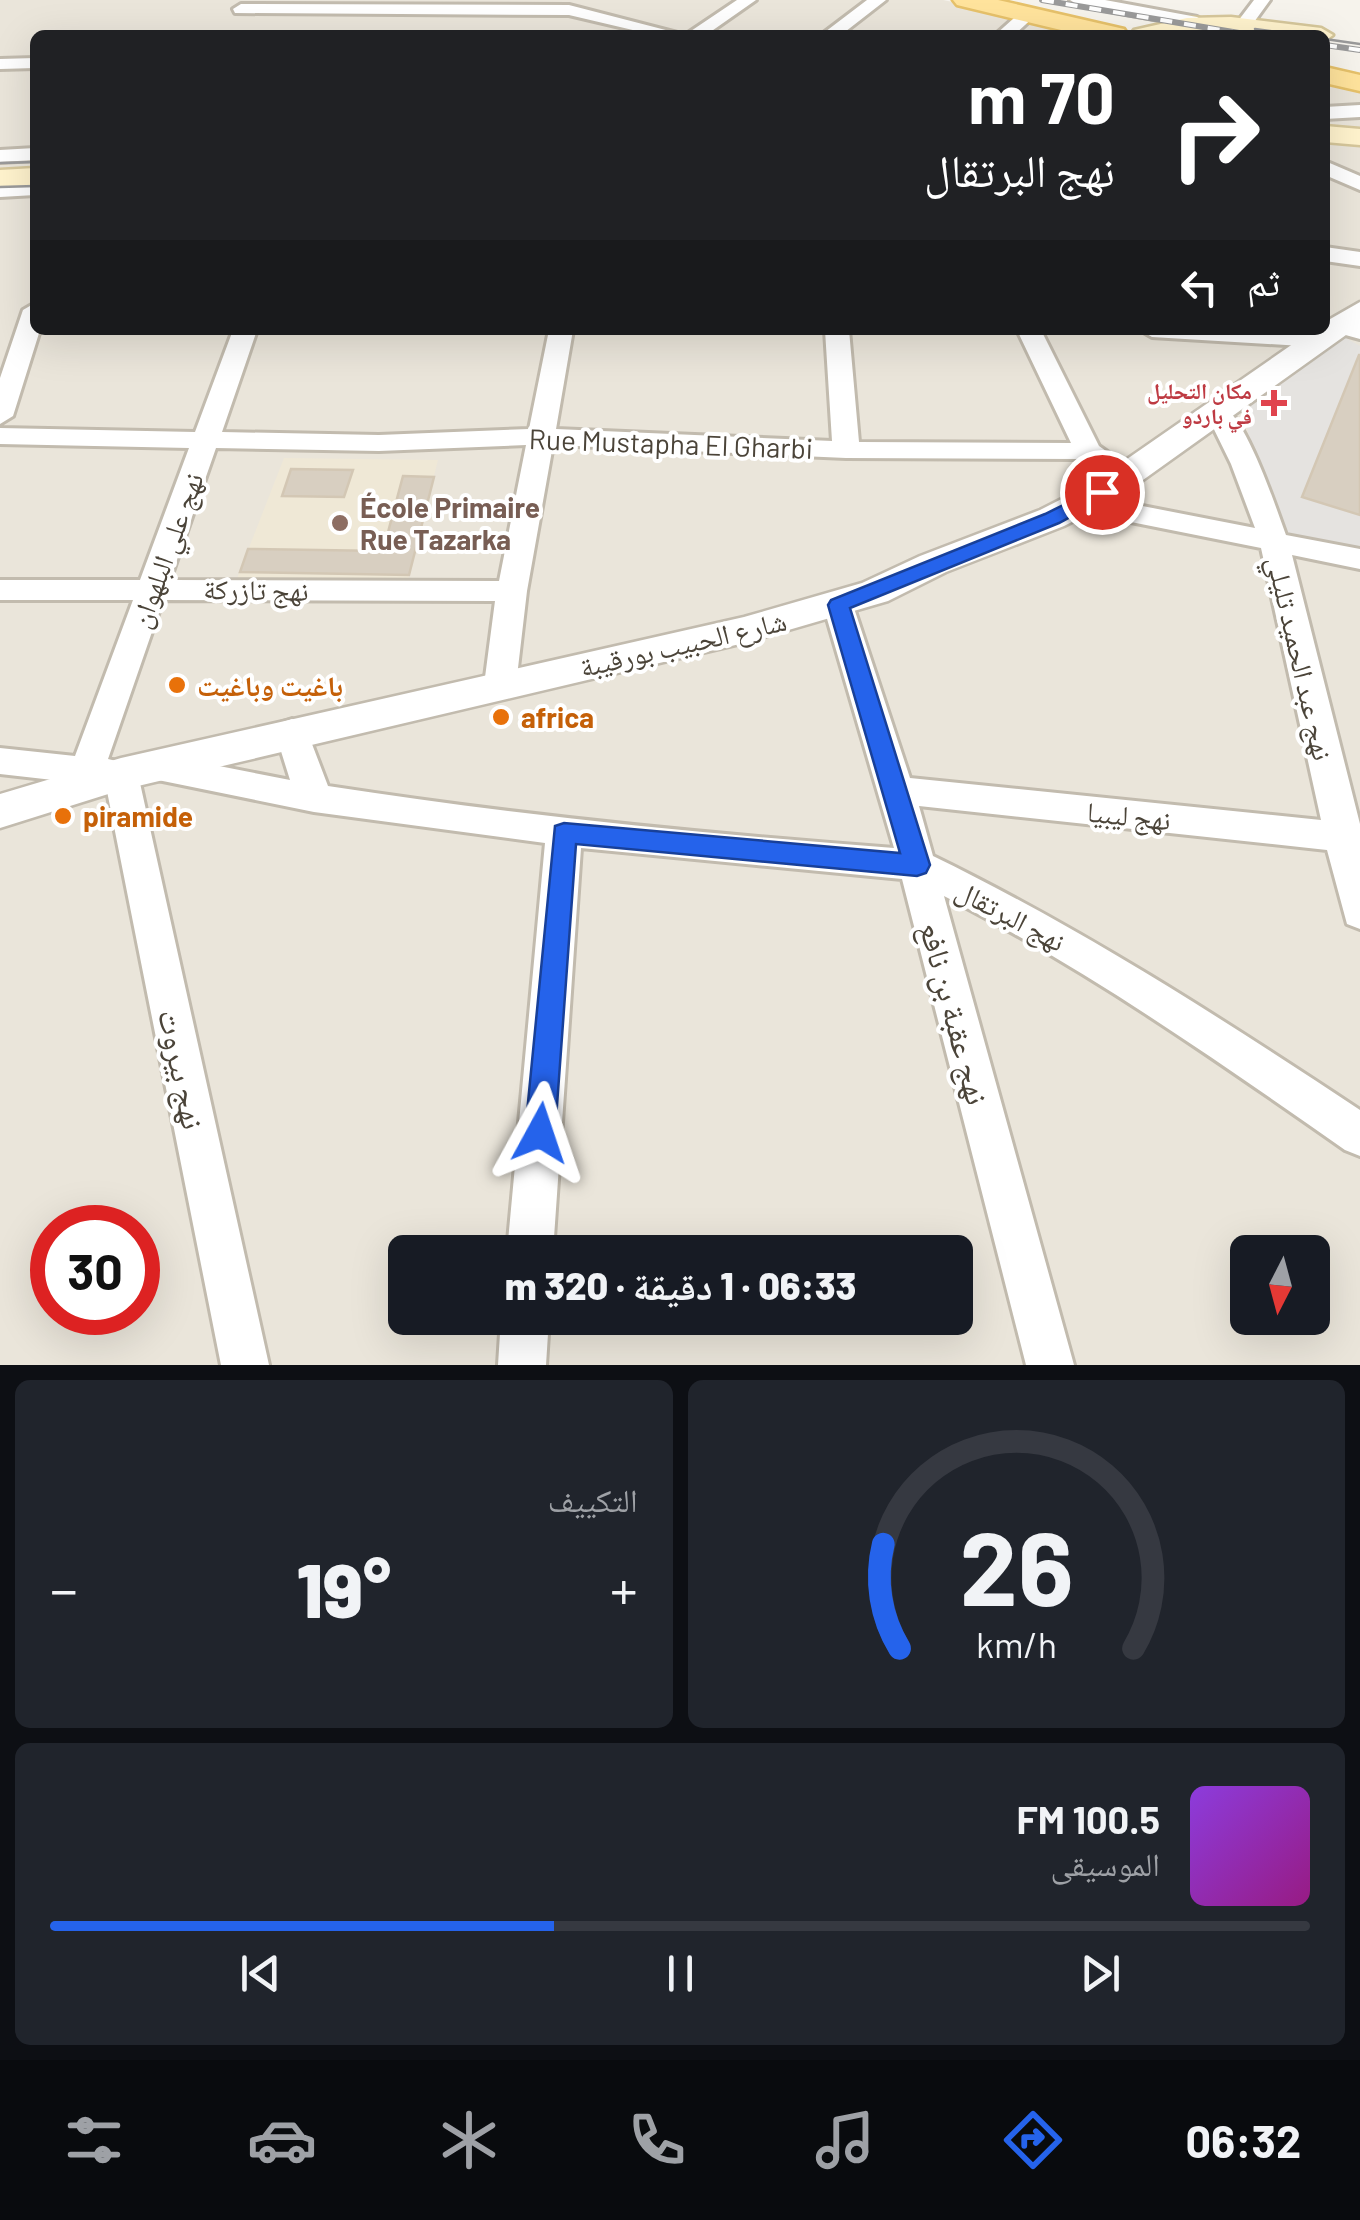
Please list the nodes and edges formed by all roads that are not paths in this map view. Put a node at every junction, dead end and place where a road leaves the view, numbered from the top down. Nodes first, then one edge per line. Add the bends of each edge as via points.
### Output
1 (587, 0) edge
2 (748, 0) edge
3 (878, 0) edge
4 (966, 0) edge
5 (994, 0) edge
6 (1078, 0) edge
7 (1262, 0) edge
8 (240, 10) edge
9 (569, 10) junction
10 (1030, 14) junction
11 (1197, 22) junction
12 (1243, 24) junction
13 (538, 27) dead end
14 (655, 30) edge
15 (702, 30) edge
16 (837, 30) edge
17 (1010, 30) edge
18 (1095, 30) edge
19 (1121, 30) edge
20 (1163, 30) edge
21 (1286, 30) edge
22 (30, 63) edge
23 (0, 64) edge
24 (1330, 79) edge
25 (1360, 86) edge
26 (1360, 112) edge
27 (1330, 113) edge
28 (1360, 122) edge
29 (1330, 123) edge
30 (1330, 137) edge
31 (1360, 140) edge
32 (30, 154) edge
33 (0, 156) edge
34 (30, 169) edge
35 (0, 170) edge
36 (1330, 170) edge
37 (30, 177) edge
38 (0, 178) edge
39 (1360, 184) edge
40 (30, 189) edge
41 (0, 190) edge
42 (1330, 255) edge
43 (1360, 259) edge
44 (30, 316) edge
45 (0, 321) edge
46 (30, 327) edge
47 (1344, 327) edge
48 (243, 335) edge
49 (560, 335) edge
50 (837, 335) edge
51 (1031, 335) edge
52 (1218, 411) junction
53 (0, 416) edge
54 (0, 436) edge
55 (542, 436) junction
56 (208, 437) junction
57 (846, 450) junction
58 (1088, 451) junction
59 (1127, 476) junction
60 (1082, 503) junction
61 (1276, 544) junction
62 (1360, 559) edge
63 (153, 588) junction
64 (0, 590) edge
65 (512, 592) junction
66 (838, 605) junction
67 (500, 685) junction
68 (292, 732) junction
69 (0, 760) edge
70 (120, 770) junction
71 (897, 790) junction
72 (314, 798) junction
73 (0, 811) edge
74 (564, 833) junction
75 (1350, 838) edge
76 (917, 865) junction
77 (1360, 913) edge
78 (1360, 1135) edge
79 (531, 1235) edge
80 (524, 1335) edge
81 (245, 1365) edge
82 (522, 1365) edge
83 (1050, 1365) edge

1 - 9 street
2 - 15 street
3 - 16 street
4 - 10 main road
5 - 19 main road
6 - 11 street
7 - 12 street
8 - 9 street
9 - 13 street
9 - 14 street
10 - 17 street
10 - 18 main road
11 - 12 main road
11 - 20 main road
12 - 21 main road
22 - 23 street
24 - 25 main road
26 - 27 street
28 - 29 main road
30 - 31 main road
32 - 33 street
34 - 35 main road
36 - 39 street
37 - 38 main road
40 - 41 street
42 - 43 street
44 - 45 street
46 - 53 street
47 - 52 street, شارع الحبيب بورقيبة
48 - 56 street, نهج علي البلهوان
49 - 55 street
50 - 57 street
51 - 58 street
52 - 59 street, شارع الحبيب بورقيبة
52 - 61 street, نهج عبد الحميد تليلي
54 - 56 street, Rue Mustapha El Gharbi
55 - 56 street, Rue Mustapha El Gharbi via 379,443
55 - 57 street, Rue Mustapha El Gharbi
55 - 65 street
56 - 63 street, نهج علي البلهوان
57 - 58 street, Rue Mustapha El Gharbi
58 - 59 street
59 - 60 street, شارع الحبيب بورقيبة
60 - 61 street
60 - 66 street, شارع الحبيب بورقيبة
61 - 62 street
61 - 75 street, نهج عبد الحميد تليلي
63 - 64 street, نهج تازركة
63 - 65 street, نهج تازركة
63 - 70 street, نهج علي البلهوان
65 - 67 street
66 - 67 street, شارع الحبيب بورقيبة
66 - 71 street, نهج عقبة بن نافع
67 - 68 street, شارع الحبيب بورقيبة
68 - 70 street, شارع الحبيب بورقيبة
68 - 72 street
69 - 70 street, نهج البرتقال
70 - 72 street, نهج البرتقال
70 - 73 street, شارع الحبيب بورقيبة
70 - 81 street, نهج بيروت
71 - 75 street, نهج ليبيا
71 - 76 street, نهج عقبة بن نافع
72 - 74 street, نهج البرتقال
74 - 76 street, نهج البرتقال
74 - 79 street
75 - 77 street, نهج عبد الحميد تليلي
76 - 78 street, نهج البرتقال via 1009,910 1196,1023
76 - 83 street, نهج عقبة بن نافع
80 - 82 street

